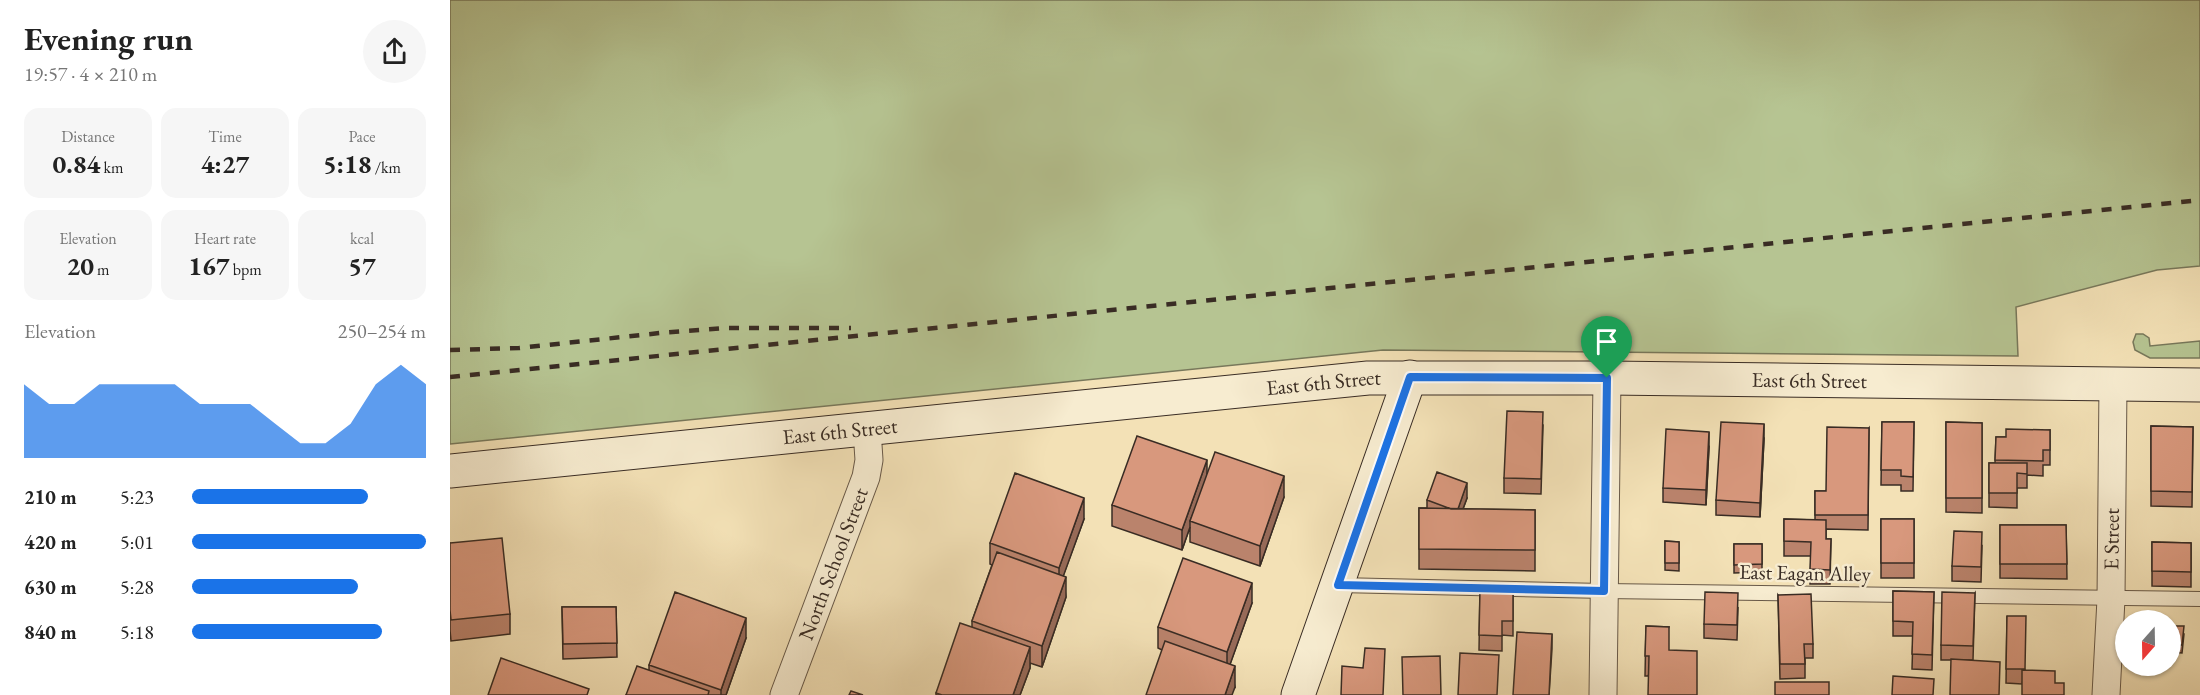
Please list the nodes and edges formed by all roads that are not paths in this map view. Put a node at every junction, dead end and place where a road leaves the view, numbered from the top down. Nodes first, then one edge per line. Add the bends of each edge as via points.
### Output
1 (1410, 377) junction
2 (1607, 378) junction
3 (2113, 384) junction
4 (2200, 385) edge
5 (867, 430) junction
6 (450, 471) edge
7 (1338, 585) junction
8 (1604, 591) junction
9 (2111, 599) junction
10 (2200, 599) edge
11 (784, 695) edge
12 (1298, 695) edge
13 (1603, 695) edge
14 (2106, 695) edge

1 - 2 street, East 6th Street
1 - 5 street, East 6th Street via 1368,378
1 - 7 street
2 - 3 street, East 6th Street
2 - 8 street
3 - 4 street, East 6th Street
3 - 9 street, E Street
5 - 6 street, East 6th Street
5 - 11 street, North School Street via 866,477
7 - 8 lane, East Eagan Alley
7 - 12 street
8 - 9 lane, East Eagan Alley
8 - 13 street
9 - 10 lane, East Eagan Alley
9 - 14 street, E Street

